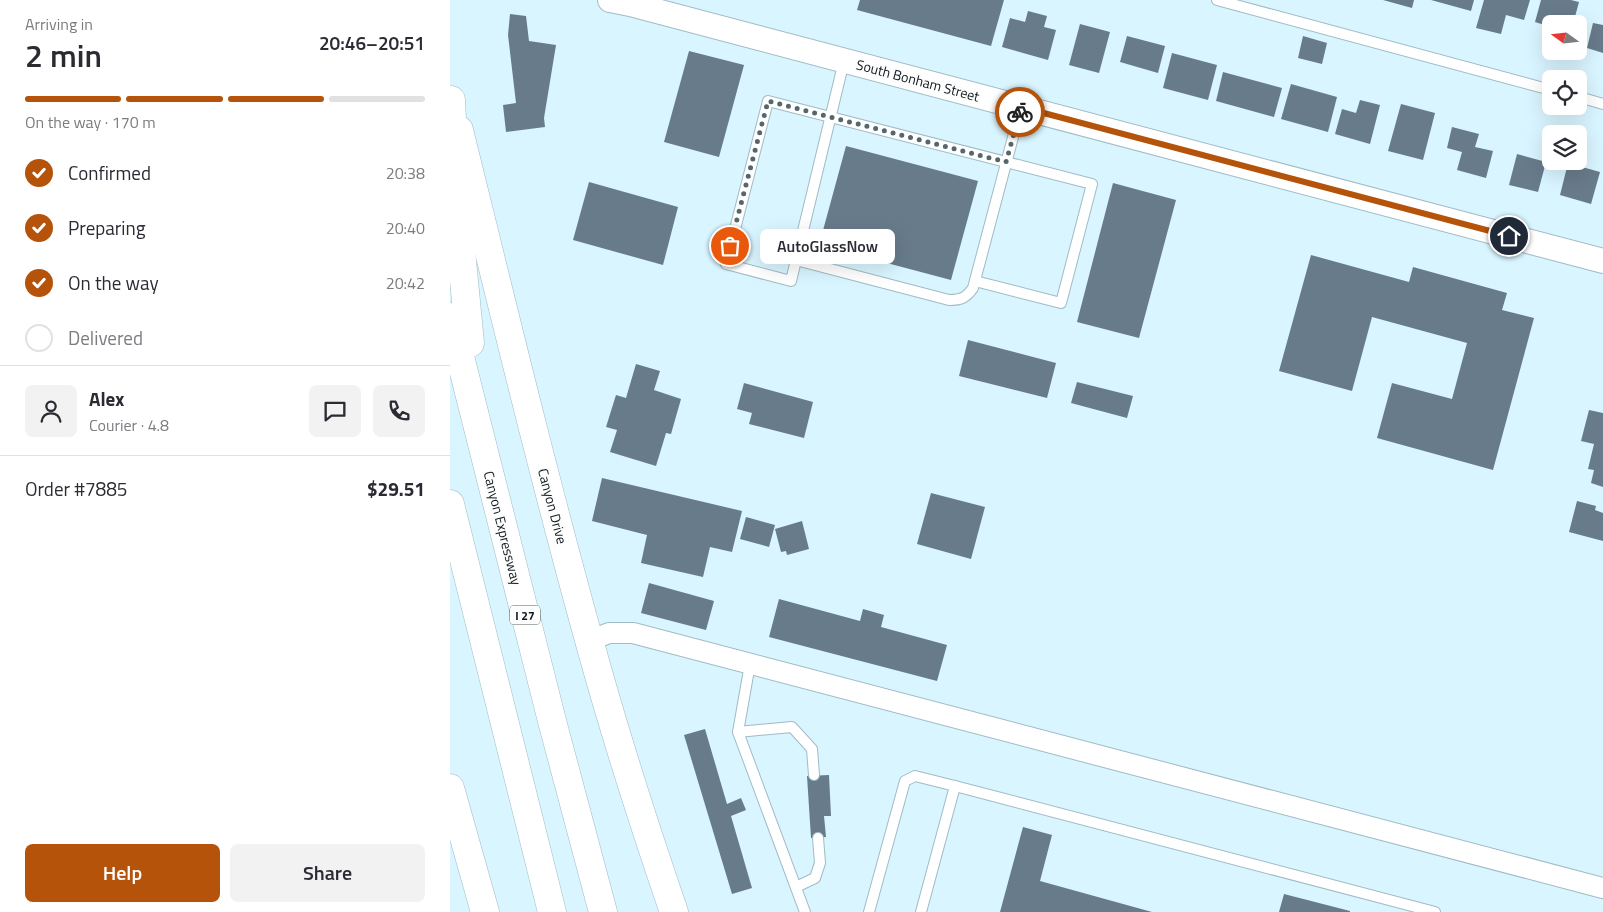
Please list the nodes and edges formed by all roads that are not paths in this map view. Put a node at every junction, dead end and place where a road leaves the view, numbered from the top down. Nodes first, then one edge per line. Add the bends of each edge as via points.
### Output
1 (1217, 0) edge
2 (624, 1) edge
3 (844, 61) junction
4 (1542, 88) edge
5 (451, 97) edge
6 (1587, 99) edge
7 (1603, 104) edge
8 (1021, 107) junction
9 (830, 117) junction
10 (1006, 162) junction
11 (796, 260) junction
12 (1603, 261) edge
13 (975, 281) junction
14 (450, 317) edge
15 (478, 429) junction
16 (450, 504) edge
17 (589, 641) junction
18 (750, 664) junction
19 (738, 732) junction
20 (814, 775) dead end
21 (955, 786) junction
22 (450, 788) edge
23 (818, 838) dead end
24 (796, 887) junction
25 (1603, 888) edge
26 (485, 912) edge
27 (552, 912) edge
28 (603, 912) edge
29 (674, 912) edge
30 (805, 912) edge
31 (869, 912) edge
32 (921, 912) edge
33 (1435, 912) edge

1 - 4 lane
2 - 3 street, South Bonham Street
3 - 8 street, South Bonham Street
3 - 9 lane
5 - 15 main road via 456,198
5 - 17 main road, Canyon Drive
6 - 7 lane
8 - 10 lane
8 - 12 street, South Bonham Street
9 - 10 lane
9 - 11 lane
9 - 11 lane via 768,101 726,264 791,281
10 - 13 lane
10 - 13 lane via 1092,184 1061,303
11 - 13 lane via 949,300 968,296
14 - 15 main road, Canyon Expressway / I 27
15 - 28 main road, Canyon Expressway / I 27
16 - 27 main road
17 - 18 street via 609,633 634,633
17 - 29 main road, Canyon Drive
18 - 19 lane
18 - 25 street
19 - 20 lane via 792,727 812,749
19 - 24 lane
21 - 31 lane via 916,776 905,781
21 - 32 lane
21 - 33 lane
22 - 26 main road
23 - 24 lane via 820,863 815,878
24 - 30 lane

